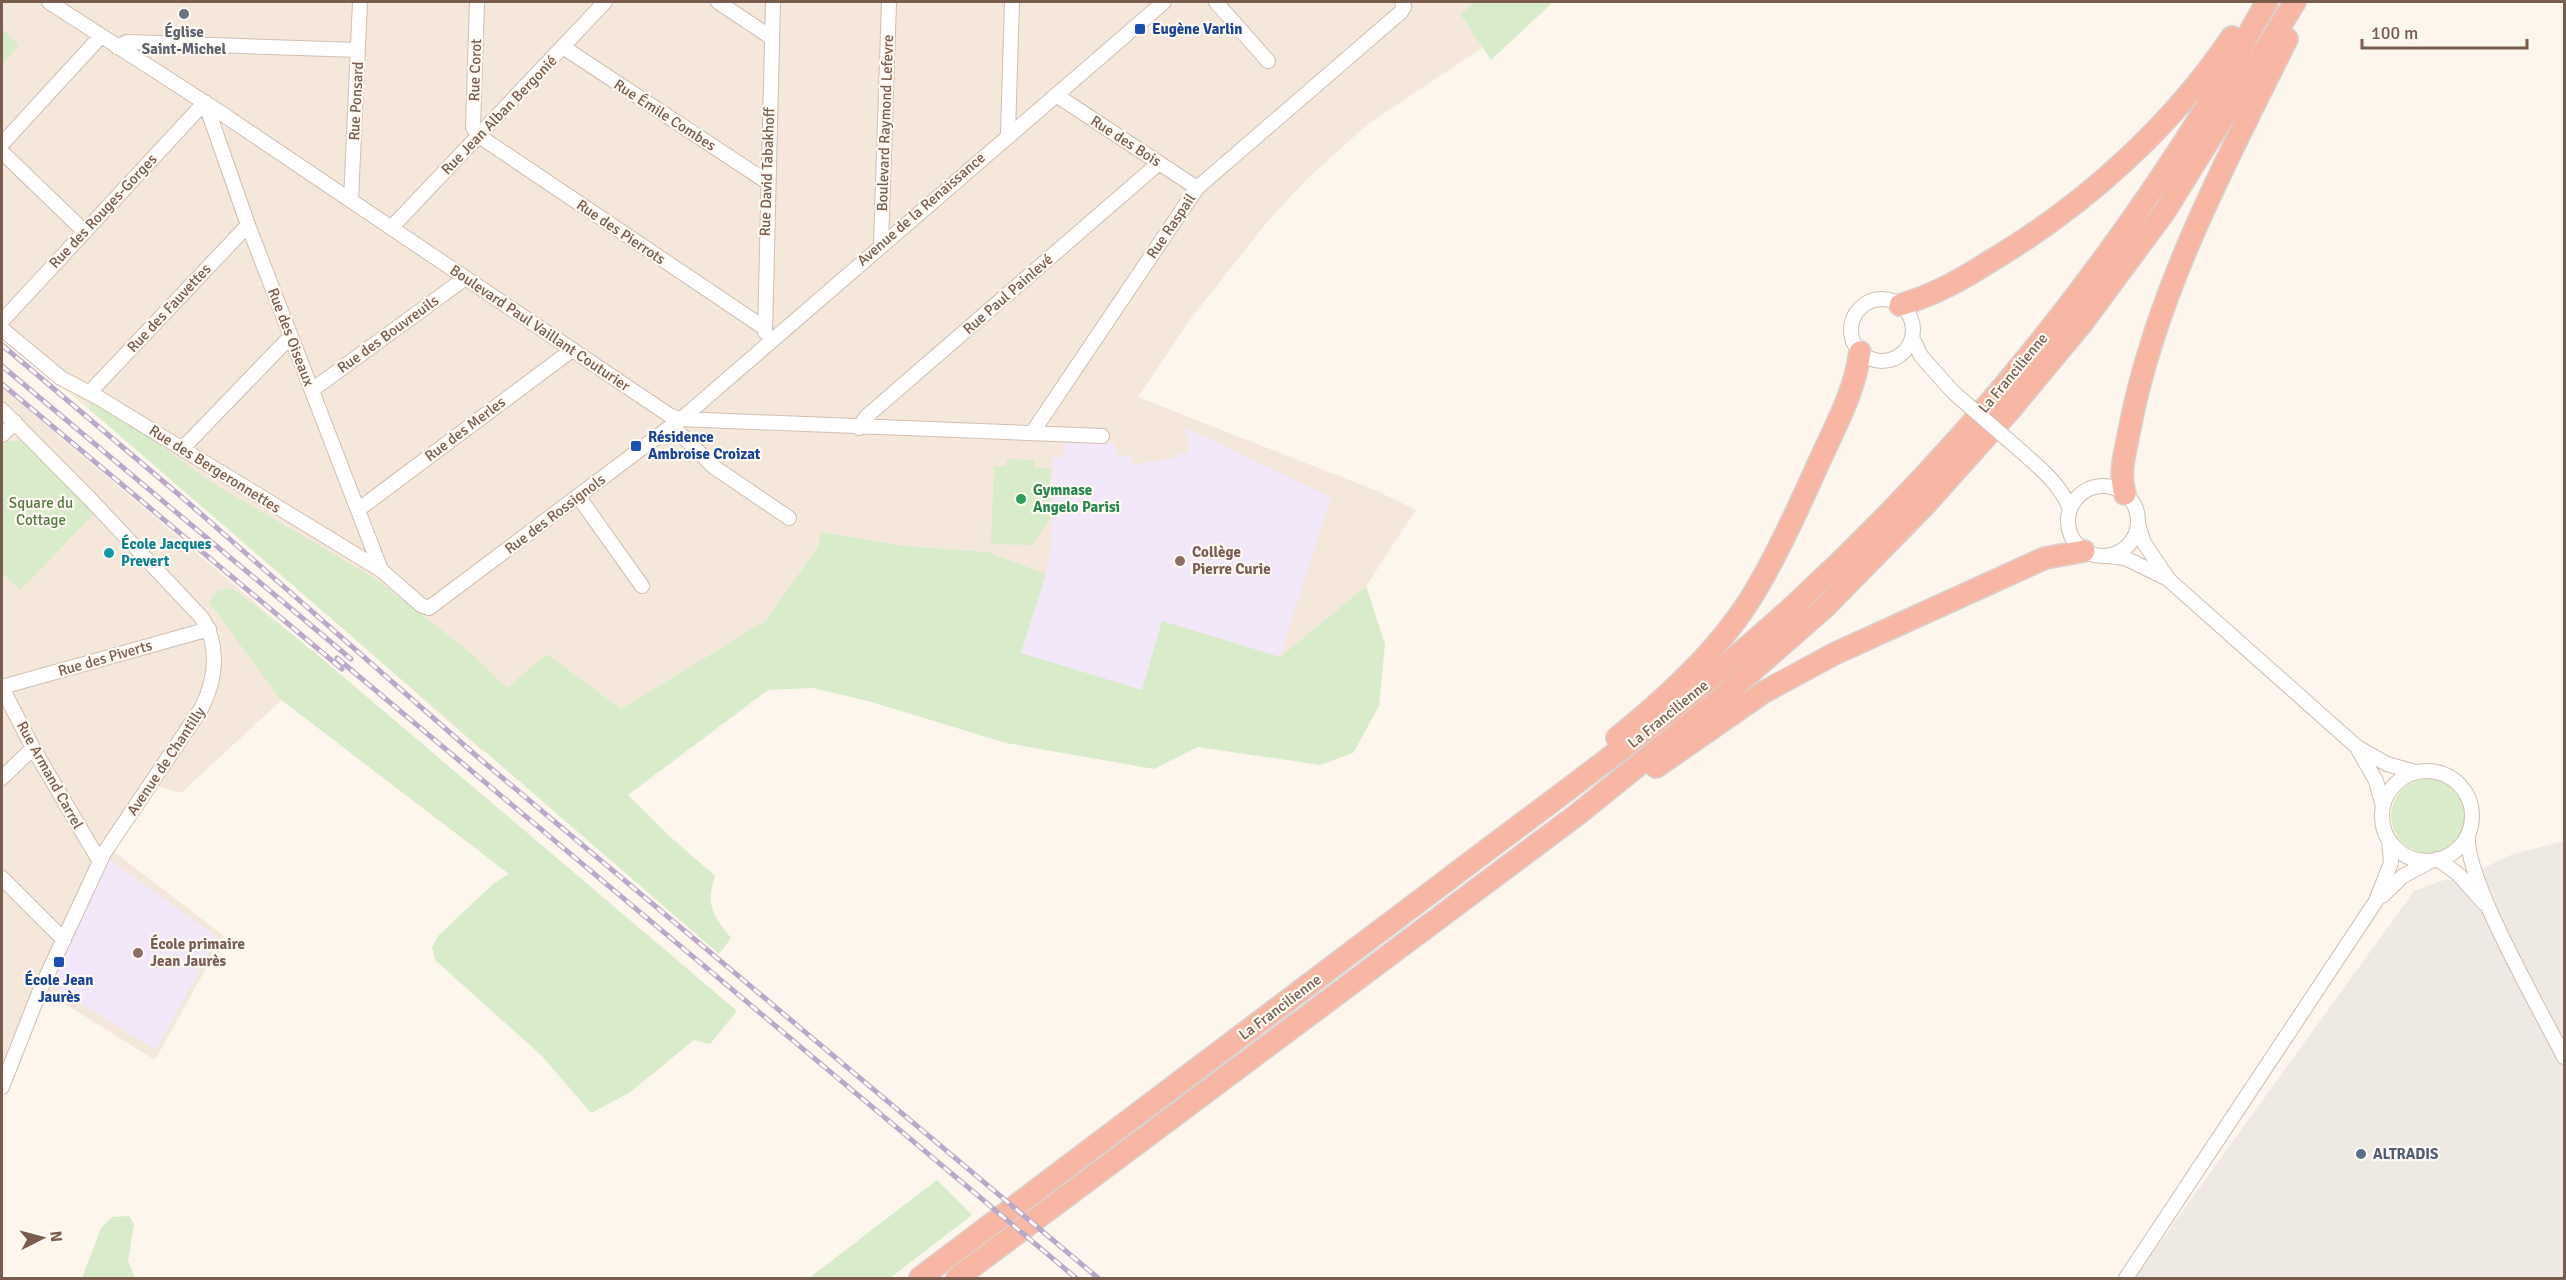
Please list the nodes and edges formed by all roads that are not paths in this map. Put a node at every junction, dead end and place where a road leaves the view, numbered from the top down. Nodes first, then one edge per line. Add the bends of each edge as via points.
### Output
1 (50, 2) edge
2 (360, 2) edge
3 (477, 2) edge
4 (605, 2) edge
5 (718, 2) edge
6 (773, 2) edge
7 (889, 2) edge
8 (1012, 2) edge
9 (1164, 2) edge
10 (1216, 2) edge
11 (2256, 2) edge
12 (2267, 2) edge
13 (2295, 2) edge
14 (2306, 2) edge
15 (1403, 4) edge
16 (101, 36) junction
17 (772, 38) junction
18 (563, 47) junction
19 (117, 48) junction
20 (358, 50) junction
21 (1268, 61) dead end
22 (1056, 95) junction
23 (205, 102) junction
24 (1008, 133) junction
25 (479, 136) junction
26 (2, 144) edge
27 (2, 152) edge
28 (1159, 163) junction
29 (767, 182) junction
30 (1197, 188) junction
31 (351, 200) junction
32 (248, 225) junction
33 (392, 227) junction
34 (84, 231) junction
35 (881, 244) junction
36 (464, 279) junction
37 (1900, 305) junction
38 (2, 321) edge
39 (764, 327) junction
40 (2, 329) edge
41 (291, 336) junction
42 (1912, 337) junction
43 (769, 342) junction
44 (572, 350) junction
45 (1860, 352) junction
46 (1899, 356) junction
47 (312, 390) junction
48 (90, 392) junction
49 (1953, 392) junction
50 (2, 410) edge
51 (15, 422) junction
52 (676, 423) junction
53 (860, 428) junction
54 (1032, 433) junction
55 (2, 435) edge
56 (1102, 436) dead end
57 (183, 449) junction
58 (2022, 452) junction
59 (2084, 492) junction
60 (2125, 494) junction
61 (578, 496) junction
62 (2070, 509) junction
63 (358, 510) junction
64 (789, 518) dead end
65 (2138, 524) junction
66 (2084, 551) junction
67 (2107, 556) junction
68 (381, 570) junction
69 (2169, 580) junction
70 (642, 586) dead end
71 (429, 608) joint
72 (209, 629) junction
73 (2, 687) edge
74 (2357, 747) junction
75 (33, 748) junction
76 (2415, 772) junction
77 (2, 778) edge
78 (2383, 806) junction
79 (1578, 814) junction
80 (2468, 833) junction
81 (1504, 837) junction
82 (2389, 840) junction
83 (2436, 859) junction
84 (100, 862) junction
85 (2, 878) edge
86 (2376, 902) junction
87 (2492, 911) junction
88 (64, 940) junction
89 (6, 1057) edge
90 (2565, 1057) edge
91 (2, 1087) edge
92 (920, 1278) edge
93 (957, 1278) edge
94 (2126, 1278) edge

1 - 16 street, Boulevard Paul Vaillant Couturier
2 - 20 street, Rue Ponsard
3 - 25 street, Rue Corot via 473,127
4 - 18 street, Rue Jean Alban Bergonié
5 - 17 street
6 - 17 street, Rue David Tabakhoff
7 - 35 street, Boulevard Raymond Lefevre
8 - 24 street
9 - 22 street, Avenue de la Renaissance
10 - 21 street
11 - 37 highway via 2215,62 2157,129 2100,184 2014,248 1942,290
12 - 81 highway, La Francilienne via 2211,99 2132,218 1988,404 1903,497 1801,598 1707,683
13 - 79 highway, La Francilienne via 2165,212 2083,322 2002,418 1826,607
14 - 60 highway via 2174,276 2135,401 2121,473
15 - 30 street, Rue Raspail
16 - 19 street, Boulevard Paul Vaillant Couturier
16 - 26 street
17 - 29 street, Rue David Tabakhoff
18 - 25 street, Rue Jean Alban Bergonié
18 - 29 street, Rue Émile Combes
19 - 20 street via 127,42
19 - 23 street, Boulevard Paul Vaillant Couturier
20 - 31 street, Rue Ponsard
22 - 24 street, Avenue de la Renaissance
22 - 28 street, Rue des Bois
23 - 31 street, Boulevard Paul Vaillant Couturier
23 - 32 street, Rue des Oiseaux
23 - 34 street, Rue des Rouges-Gorges
24 - 35 street, Avenue de la Renaissance
25 - 33 street, Rue Jean Alban Bergonié
25 - 39 street, Rue des Pierrots
27 - 34 street
28 - 30 street, Rue des Bois
28 - 53 street, Rue Paul Painlevé via 867,416
29 - 39 street, Rue David Tabakhoff
30 - 54 street, Rue Raspail
31 - 33 street, Boulevard Paul Vaillant Couturier
32 - 41 street, Rue des Oiseaux
32 - 48 street, Rue des Fauvettes
33 - 36 street, Boulevard Paul Vaillant Couturier
34 - 38 street, Rue des Rouges-Gorges
35 - 43 street, Avenue de la Renaissance
36 - 44 street, Boulevard Paul Vaillant Couturier
36 - 47 street, Rue des Bouvreuils
37 - 42 street via 1912,322
37 - 45 street via 1881,299 1861,307 1851,325 1851,335
39 - 43 street, Rue David Tabakhoff
40 - 48 street, Rue des Bergeronnettes via 61,378
41 - 47 street, Rue des Oiseaux
41 - 57 street
42 - 46 street
42 - 49 street via 1921,356
43 - 52 street, Avenue de la Renaissance
44 - 52 street, Boulevard Paul Vaillant Couturier
44 - 63 street, Rue des Merles
45 - 46 street via 1878,361
45 - 81 highway via 1857,375 1793,519 1761,583 1721,639 1627,729 1524,813
46 - 49 street via 1929,371
47 - 63 street, Rue des Oiseaux
48 - 57 street, Rue des Bergeronnettes
49 - 58 street, bridge
50 - 51 street
51 - 55 street
51 - 72 street
52 - 53 street, Boulevard Paul Vaillant Couturier
52 - 61 street, Rue des Rossignols
52 - 64 street via 714,467
53 - 54 street, Boulevard Paul Vaillant Couturier
54 - 56 street, Boulevard Paul Vaillant Couturier
57 - 68 street, Rue des Bergeronnettes
58 - 59 street via 2054,477
58 - 62 street via 2047,474 2066,497
59 - 60 street via 2105,486
59 - 62 street
60 - 65 street via 2132,502
61 - 70 street
61 - 71 street, Rue des Rossignols
62 - 66 street via 2070,532
63 - 68 street, Rue des Oiseaux
65 - 67 street via 2128,545
65 - 69 street via 2144,543
66 - 67 street
66 - 79 highway via 2044,558 1793,675 1587,815
67 - 69 street via 2125,558
68 - 71 street, Rue des Bergeronnettes
69 - 74 street
72 - 73 street, Rue des Piverts
72 - 84 street, Avenue de Chantilly via 214,659 210,691
73 - 75 street, Rue Armand Carrel
74 - 76 street via 2387,764
74 - 78 street via 2376,781
75 - 77 street
75 - 84 street, Rue Armand Carrel
76 - 78 street via 2395,784
76 - 80 street via 2441,773 2458,783 2471,809
78 - 82 street via 2382,821
79 - 93 highway, La Francilienne
80 - 83 street via 2460,846
80 - 87 street via 2468,852
81 - 92 highway, La Francilienne
82 - 83 street via 2413,858
82 - 86 street via 2391,863
83 - 86 street via 2403,876
83 - 87 street via 2456,872
84 - 88 street, Avenue de Chantilly
85 - 88 street
86 - 94 street
87 - 90 street
88 - 89 street, Avenue de Chantilly
89 - 91 street, Avenue de Chantilly

